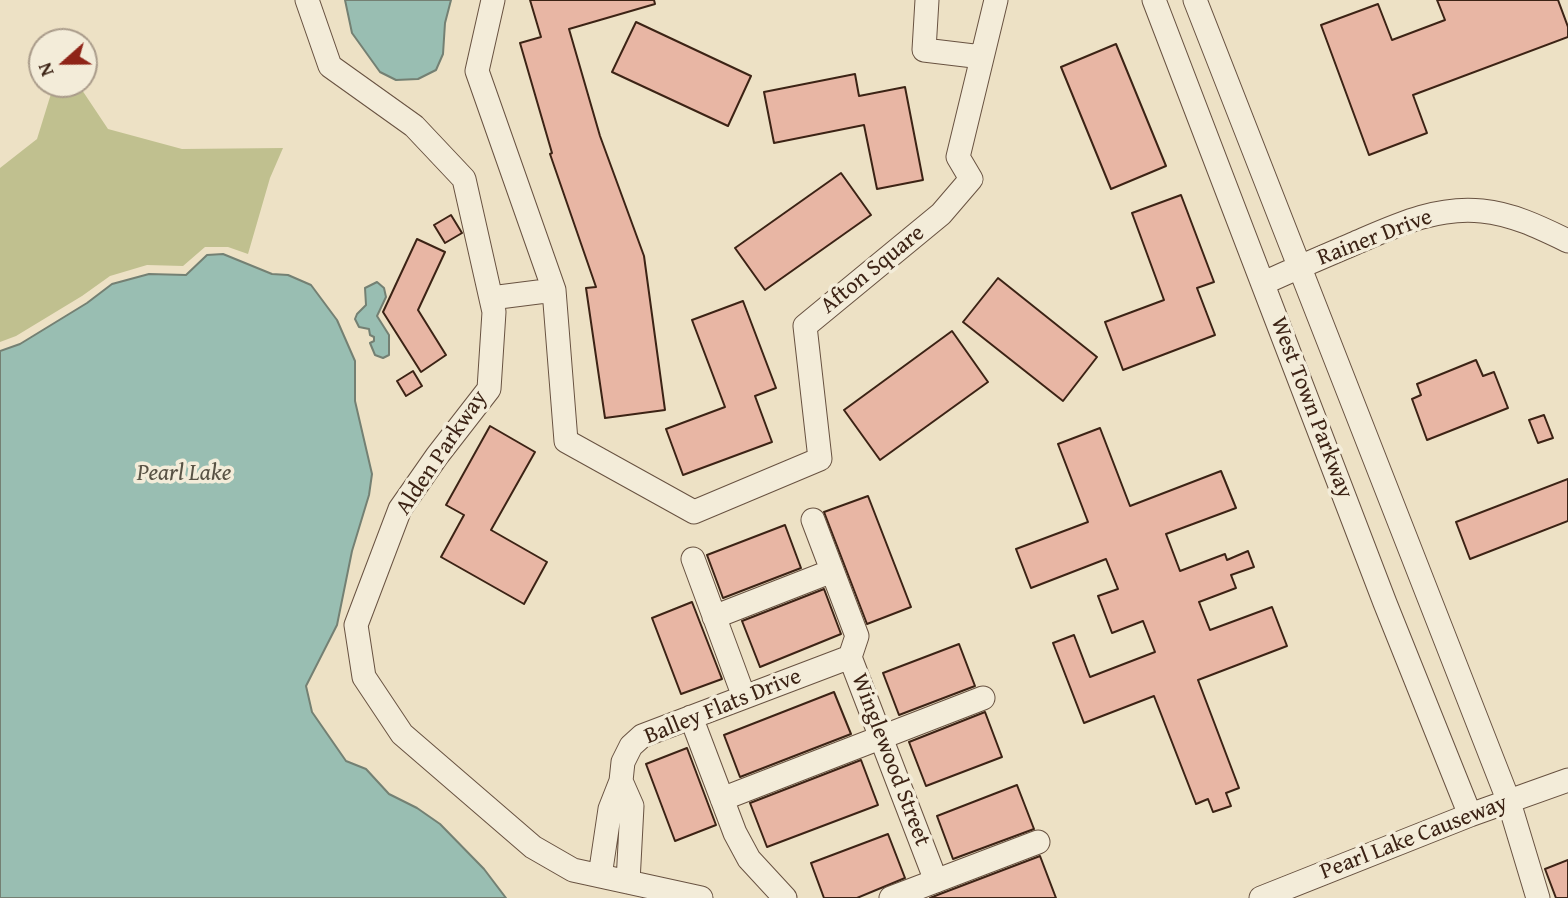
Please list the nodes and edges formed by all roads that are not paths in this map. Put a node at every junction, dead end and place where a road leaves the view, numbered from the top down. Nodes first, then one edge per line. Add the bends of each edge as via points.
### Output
1 (307, 0) edge
2 (493, 0) edge
3 (927, 0) edge
4 (996, 0) edge
5 (1154, 0) edge
6 (1195, 0) edge
7 (982, 57) junction
8 (1568, 241) edge
9 (1301, 266) junction
10 (1264, 283) junction
11 (555, 298) junction
12 (492, 305) junction
13 (813, 520) dead end
14 (693, 559) dead end
15 (832, 571) junction
16 (714, 617) junction
17 (850, 657) junction
18 (744, 697) junction
19 (983, 698) dead end
20 (691, 717) junction
21 (881, 738) junction
22 (1568, 779) edge
23 (621, 781) junction
24 (722, 799) junction
25 (1509, 802) junction
26 (1470, 816) junction
27 (1038, 842) dead end
28 (600, 876) junction
29 (936, 881) junction
30 (628, 882) junction
31 (701, 898) edge
32 (785, 898) edge
33 (891, 898) edge
34 (1261, 898) edge
35 (1538, 898) edge

1 - 12 street, Alden Parkway via 330,66 414,126 464,179
2 - 11 street, Afton Square via 477,71
3 - 7 street via 924,50
4 - 7 street, Afton Square
5 - 10 street, West Town Parkway
6 - 9 street, West Town Parkway
7 - 11 street, Afton Square via 958,157 971,178 941,214 805,326 820,459 694,512 566,441
8 - 9 street, Rainer Drive via 1507,215 1448,211 1407,221
9 - 10 street, Rainer Drive
9 - 25 street, West Town Parkway
10 - 26 street, West Town Parkway
11 - 12 street
12 - 28 street, Alden Parkway via 489,389 400,509 356,625 365,677 402,734 533,847 573,870
13 - 15 street, Winglewood Street
14 - 16 street
15 - 16 street
15 - 17 street, Winglewood Street via 857,636
16 - 18 street
17 - 18 street, Balley Flats Drive
17 - 21 street, Winglewood Street
18 - 20 street, Balley Flats Drive
19 - 21 street
20 - 23 street, Balley Flats Drive via 636,741 623,762
20 - 24 street
21 - 24 street
21 - 29 street, Winglewood Street
22 - 25 street, Pearl Lake Causeway
23 - 28 street, Balley Flats Drive via 610,809
23 - 30 street via 632,807
24 - 32 street via 748,859
25 - 26 street, Pearl Lake Causeway
25 - 35 street, West Town Parkway
26 - 34 street, Pearl Lake Causeway
27 - 29 street
28 - 30 street, Alden Parkway
29 - 33 street
30 - 31 street, Alden Parkway

